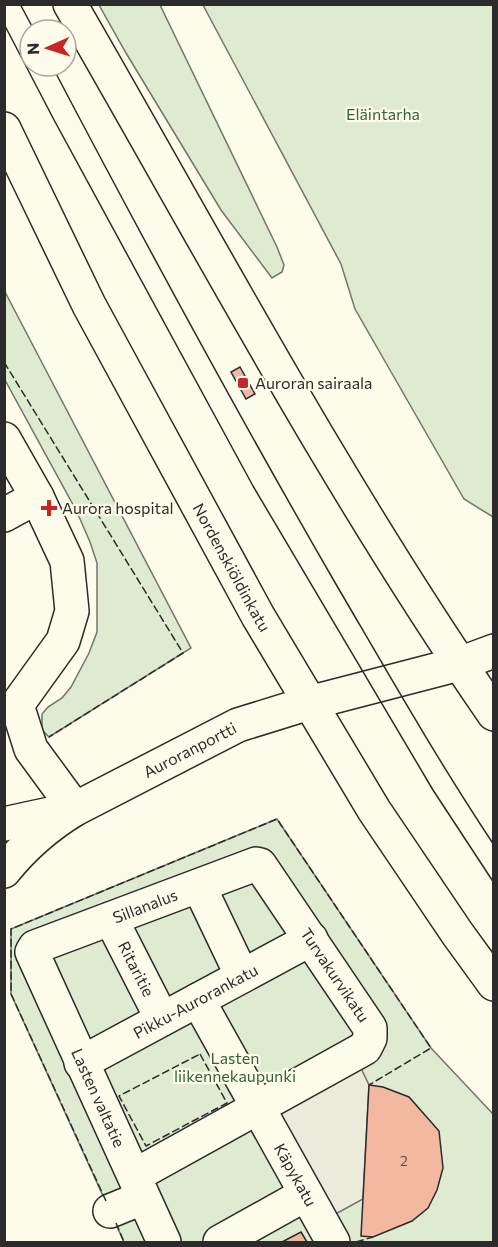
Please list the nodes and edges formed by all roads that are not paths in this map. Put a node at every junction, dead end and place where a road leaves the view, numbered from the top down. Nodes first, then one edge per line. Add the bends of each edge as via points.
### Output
1 (70, 4) edge
2 (4, 129) edge
3 (4, 439) edge
4 (37, 497) junction
5 (4, 515) edge
6 (494, 651) edge
7 (459, 664) junction
8 (309, 703) junction
9 (11, 706) edge
10 (494, 714) edge
11 (75, 809) junction
12 (4, 824) edge
13 (260, 865) joint
14 (4, 871) edge
15 (199, 886) junction
16 (111, 919) junction
17 (311, 939) junction
18 (32, 952) joint
19 (242, 976) junction
20 (494, 984) edge
21 (198, 1000) junction
22 (162, 1019) junction
23 (81, 1063) junction
24 (258, 1107) junction
25 (306, 1194) junction
26 (127, 1196) junction
27 (164, 1242) edge
28 (220, 1242) edge
29 (333, 1242) edge

1 - 7 main road via 300,405
2 - 8 main road, Nordenskiöldinkatu via 89,305
3 - 4 main road
4 - 5 main road
4 - 9 main road via 67,561 72,610 63,641
6 - 7 main road, Auroranportti
7 - 8 main road, Auroranportti
7 - 10 main road
8 - 11 main road, Auroranportti via 238,725
8 - 20 main road, Nordenskiöldinkatu via 374,810
9 - 11 main road via 31,749
11 - 12 main road
11 - 14 main road via 28,844
13 - 15 main road, Sillanalus
13 - 17 main road, Turvakurvikatu
15 - 16 main road, Sillanalus
15 - 19 main road
16 - 18 main road, Sillanalus via 35,947
16 - 22 main road, Ritaritie
17 - 19 main road, Pikku-Aurorankatu
17 - 24 main road, Turvakurvikatu via 370,1028 370,1038 365,1048
18 - 23 main road, Lasten valtatie
19 - 21 main road, Pikku-Aurorankatu
21 - 22 main road, Pikku-Aurorankatu
21 - 24 main road, Käpykatu
22 - 23 main road, Pikku-Aurorankatu
23 - 26 main road, Lasten valtatie
24 - 25 main road, Käpykatu
24 - 26 main road, Turvakurvikatu
25 - 28 main road
25 - 29 main road, Käpykatu
26 - 27 main road, Lasten valtatie

